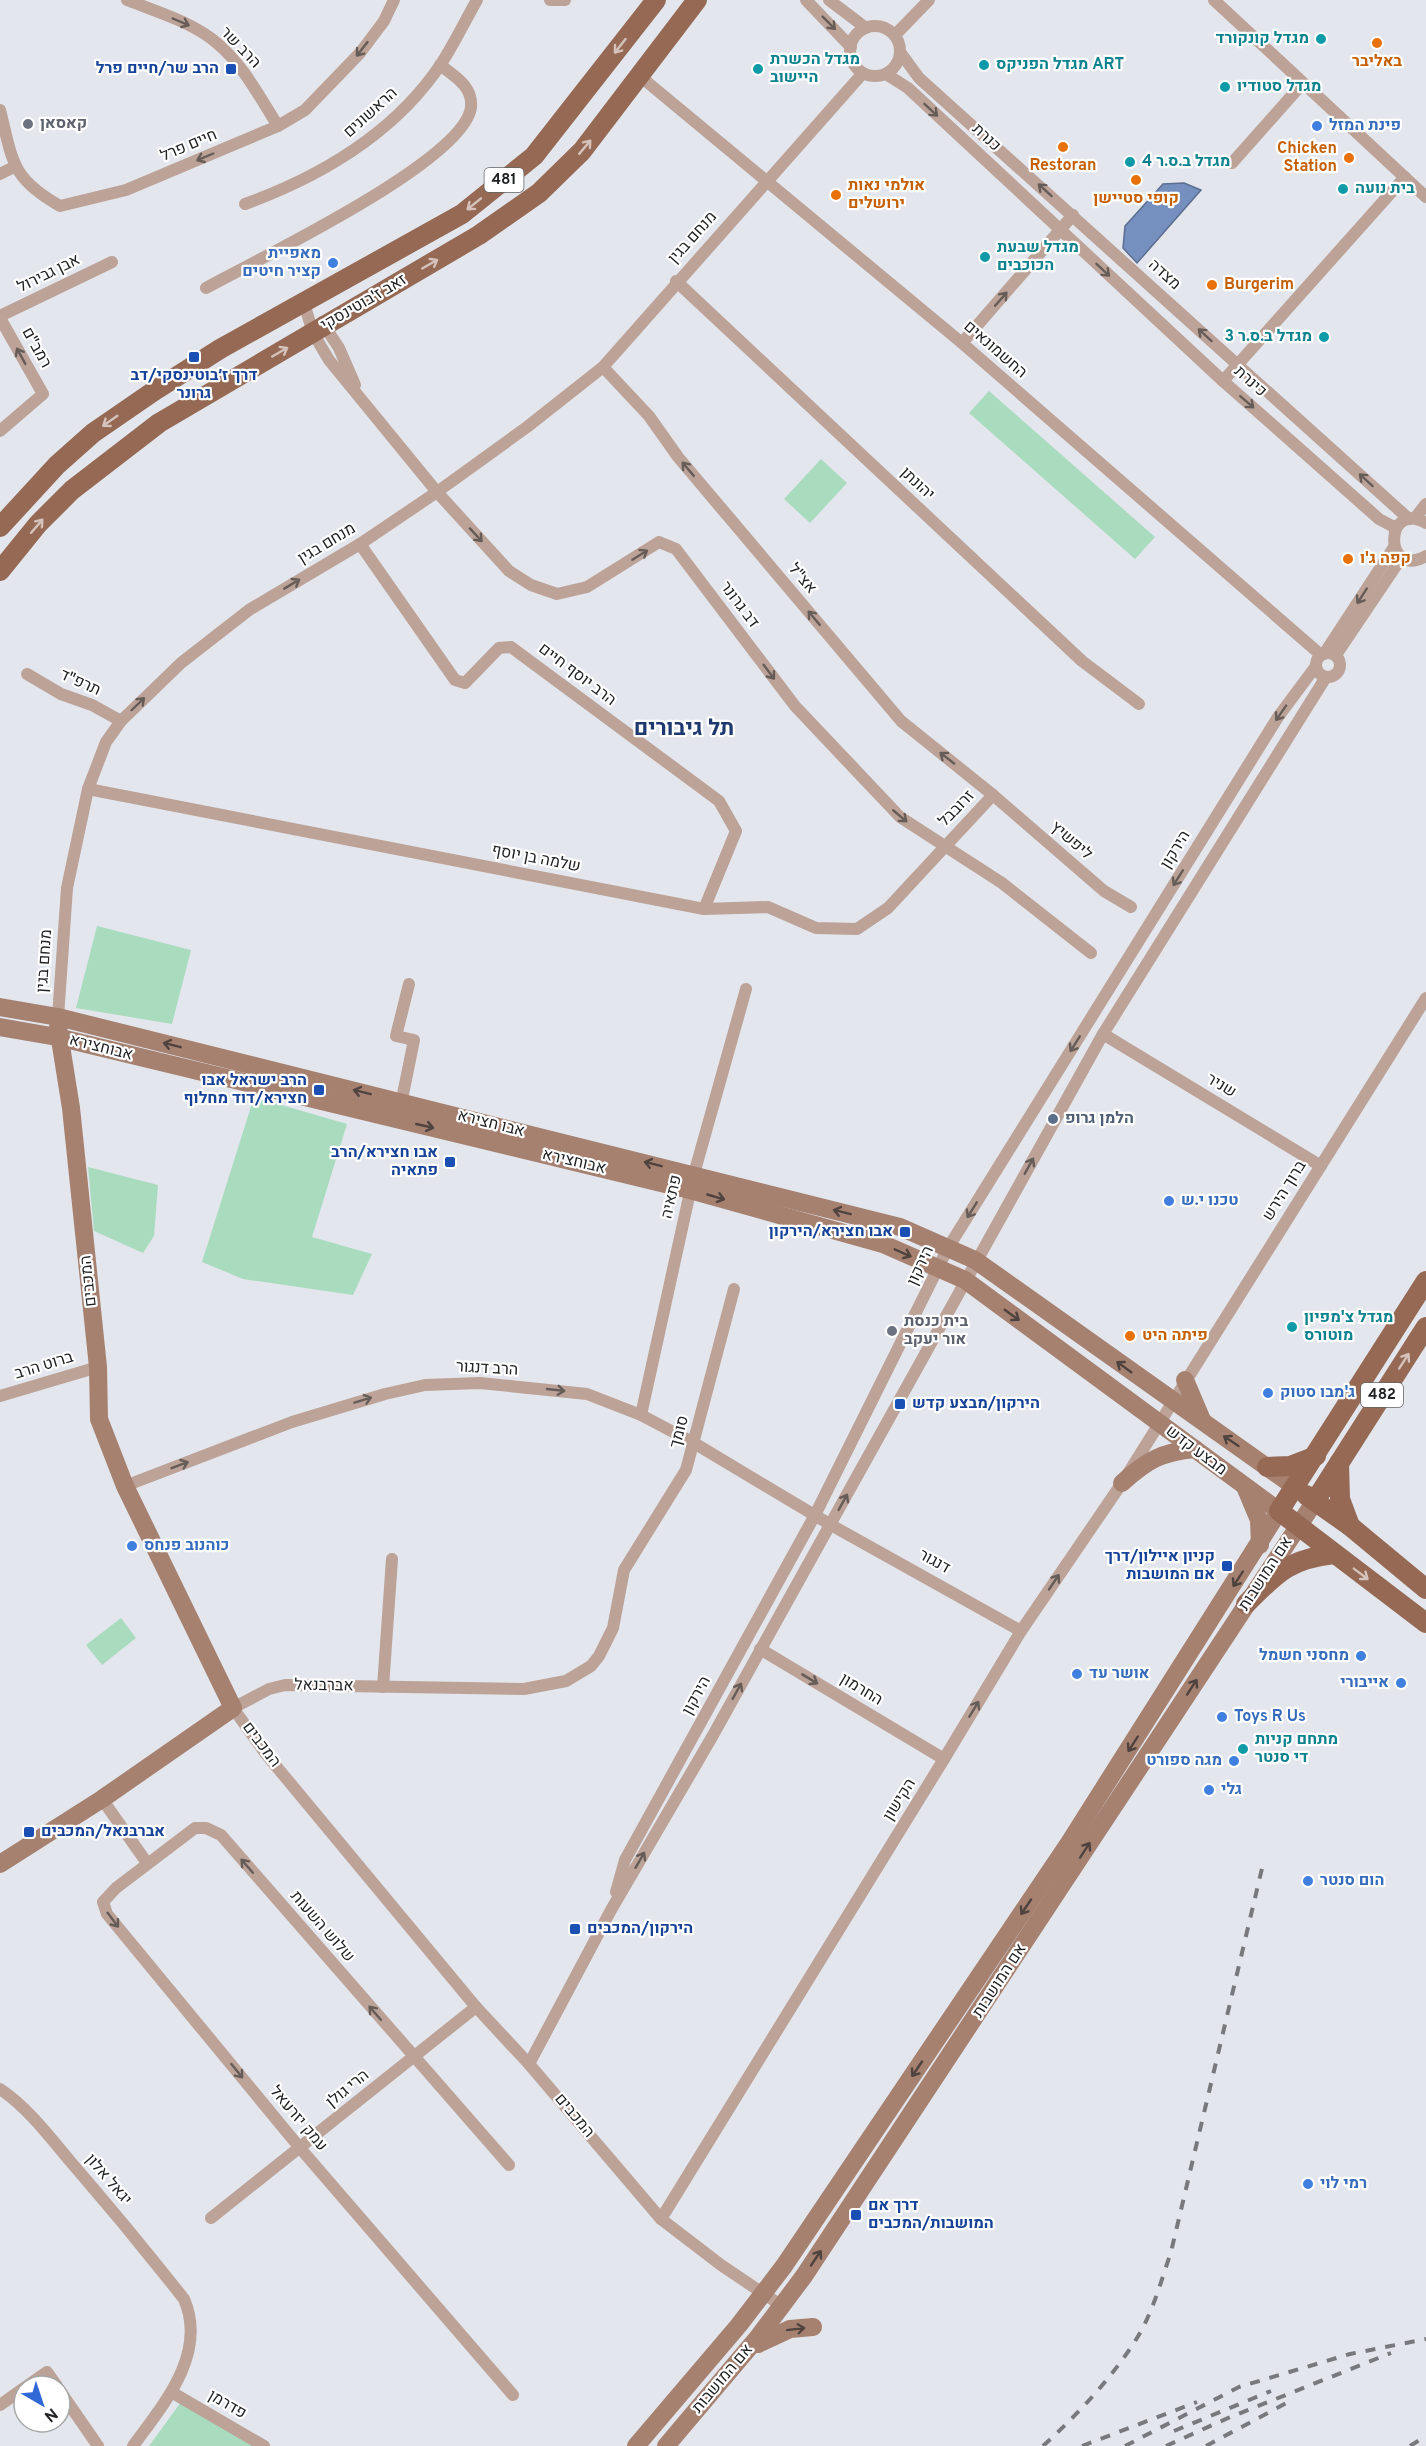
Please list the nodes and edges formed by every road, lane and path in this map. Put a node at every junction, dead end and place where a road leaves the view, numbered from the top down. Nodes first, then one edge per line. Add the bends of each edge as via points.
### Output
1 (127, 0) edge
2 (394, 0) edge
3 (477, 0) edge
4 (550, 0) edge
5 (565, 0) edge
6 (656, 0) edge
7 (697, 0) edge
8 (806, 0) edge
9 (829, 0) edge
10 (929, 0) edge
11 (1214, 0) edge
12 (866, 28) junction
13 (895, 35) junction
14 (851, 47) junction
15 (900, 52) junction
16 (440, 65) junction
17 (863, 74) junction
18 (886, 74) junction
19 (641, 77) junction
20 (1303, 83) junction
21 (0, 110) edge
22 (278, 126) junction
23 (1232, 163) dead end
24 (14, 167) junction
25 (0, 174) edge
26 (1405, 177) junction
27 (766, 181) junction
28 (1426, 197) edge
29 (245, 204) dead end
30 (1073, 215) junction
31 (1060, 230) junction
32 (112, 262) dead end
33 (676, 281) junction
34 (206, 288) dead end
35 (304, 303) junction
36 (0, 317) edge
37 (319, 329) junction
38 (962, 343) junction
39 (1238, 364) junction
40 (603, 367) junction
41 (1223, 381) junction
42 (2, 426) edge
43 (437, 492) junction
44 (1426, 504) edge
45 (1417, 520) edge
46 (0, 527) edge
47 (1396, 528) junction
48 (360, 544) junction
49 (1394, 547) junction
50 (1426, 556) edge
51 (1402, 557) junction
52 (0, 571) edge
53 (1324, 658) junction
54 (27, 674) dead end
55 (1326, 677) junction
56 (1139, 704) dead end
57 (121, 721) junction
58 (88, 789) junction
59 (993, 795) junction
60 (944, 846) junction
61 (1131, 908) dead end
62 (704, 909) junction
63 (1091, 953) dead end
64 (409, 984) dead end
65 (746, 989) dead end
66 (1426, 998) edge
67 (0, 1007) edge
68 (58, 1017) junction
69 (0, 1027) edge
70 (1103, 1034) junction
71 (57, 1037) junction
72 (402, 1102) junction
73 (398, 1120) junction
74 (1321, 1166) junction
75 (692, 1182) junction
76 (948, 1248) junction
77 (975, 1260) junction
78 (939, 1269) junction
79 (965, 1280) junction
80 (1426, 1281) edge
81 (734, 1289) dead end
82 (1426, 1327) edge
83 (98, 1366) junction
84 (1185, 1380) junction
85 (0, 1396) edge
86 (1172, 1401) junction
87 (641, 1416) junction
88 (1158, 1422) junction
89 (1203, 1422) junction
90 (694, 1443) junction
91 (1195, 1449) junction
92 (1316, 1456) junction
93 (1339, 1463) junction
94 (1267, 1467) junction
95 (1122, 1482) junction
96 (125, 1486) junction
97 (1295, 1487) junction
98 (1245, 1488) junction
99 (1315, 1501) junction
100 (1280, 1511) junction
101 (815, 1515) junction
102 (831, 1525) junction
103 (1298, 1525) junction
104 (1350, 1526) junction
105 (1260, 1545) junction
106 (1334, 1554) junction
107 (392, 1559) dead end
108 (624, 1570) joint
109 (1426, 1589) edge
110 (1246, 1604) junction
111 (1426, 1623) edge
112 (1020, 1631) junction
113 (760, 1649) junction
114 (383, 1687) junction
115 (233, 1708) junction
116 (944, 1759) junction
117 (102, 1799) junction
118 (147, 1863) junction
119 (0, 1864) edge
120 (611, 1910) junction
121 (476, 2007) junction
122 (413, 2058) junction
123 (530, 2064) junction
124 (0, 2089) edge
125 (300, 2148) junction
126 (509, 2165) dead end
127 (211, 2218) dead end
128 (661, 2219) junction
129 (764, 2294) junction
130 (782, 2306) junction
131 (813, 2327) dead end
132 (745, 2354) junction
133 (173, 2392) junction
134 (513, 2395) dead end
135 (72, 2408) edge
136 (98, 2446) edge
137 (133, 2446) edge
138 (264, 2446) edge
139 (636, 2446) edge
140 (666, 2446) edge

1 -> 22 street, הרב שר via 193,27 218,44 246,75
2 -> 22 street, חיים פרל via 384,21 327,90 305,110
3 - 16 street, הראשונים
4 - 5 street
6 -> 35 main road, זאב ז'בוטינסקי / 481 via 534,156 462,214
7 - 19 main road, זאב ז'בוטינסקי / 481
8 -> 14 street
9 - 12 street
10 - 13 street
11 - 20 street
12 - 13 street via 881,27
12 - 14 street
13 - 15 street
14 - 17 street via 853,62
15 - 18 street via 897,64
30 -> 15 street, מצדה via 919,78
16 - 29 street, הראשונים via 381,130 356,150 314,176
16 - 34 street via 464,83 471,107 464,124 441,150 365,201
17 - 18 street
17 - 27 street, מנחם בגין
18 -> 31 street, כנרת via 908,88
19 - 27 street, החשמונאים
37 -> 19 main road, זאב ז'בוטינסקי / 481 via 479,236 539,193 582,151
20 - 23 street
20 - 26 street
21 - 24 street, חיים פרל
22 -> 24 street, חיים פרל via 126,190 60,206 36,193
24 - 25 street
26 - 28 street
26 - 39 street
27 - 33 street, מנחם בגין
27 - 38 street, החשמונאים
30 - 31 street
39 -> 30 street, מצדה
38 -> 31 street
31 -> 41 street, כינרת
32 - 36 street, אבן גבירול
33 - 40 street, מנחם בגין
33 - 56 street, יהונתן via 1082,661
35 - 37 street, דב גרונר
35 -> 46 main road, זאב ז'בוטינסקי / 481 via 220,349 93,433 57,465
42 -> 36 street, רמב"ם via 43,394
37 - 43 street, דב גרונר via 329,360
52 -> 37 main road, זאב ז'בוטינסקי / 481 via 38,524 111,458 159,423
38 - 53 street, החשמונאים
39 - 41 street
45 -> 39 street, מצדה
40 - 43 street, מנחם בגין
59 -> 40 street, אצ"ל via 900,721 678,457 649,416
41 -> 47 street, כינרת via 1378,519
43 - 48 street, מנחם בגין
43 -> 60 street, דב גרונר via 509,571 531,585 557,594 587,587 659,542 676,549 795,706 900,818
44 - 45 street
45 - 47 street
47 - 49 street
57 -> 48 street, מנחם בגין via 181,663 249,610
48 - 62 street, הרב יוסף חיים via 455,681 465,683 499,648 512,647 719,801 736,831
49 - 51 street
49 -> 53 street, הירקון
50 - 51 street via 1412,560
51 - 53 street, הירקון
53 - 55 street, החשמונאים via 1319,674
53 - 55 street, הירקון via 1340,662 1340,670
53 -> 76 street, הירקון via 1278,717
54 - 57 street, תרפ"ד
55 - 70 street, הירקון
57 - 58 street, מנחם בגין via 106,742
58 - 62 street, שלמה בן יוסף
58 - 68 street, מנחם בגין via 67,888
59 - 60 street, זרובבל
59 - 61 street, ליפשיץ via 1104,891
60 - 62 street, שלמה בן יוסף via 888,908 857,929 816,928 768,908
60 - 63 street, דב גרונר via 1002,883
64 - 72 street via 396,1036 414,1040
65 - 75 street, פתאיה
66 - 74 street, ברוך הירש
67 - 68 street, אבו חצירא
68 - 71 street, המכבים
72 -> 68 street, אבו חצירא
69 - 71 street, אבוחצירא
70 - 74 street, שניר
77 -> 70 street, הירקון
71 - 73 street, אבוחצירא
71 - 83 street, המכבים via 71,1108
72 - 73 street
75 -> 72 street, אבו חצירא
73 -> 75 street, אבוחצירא
74 - 84 street, ברוך הירש
76 -> 75 street, אבו חצירא via 900,1227
75 -> 78 street, אבוחצירא via 883,1244
75 - 87 street, פתאיה
76 - 77 street, אבו חצירא
76 - 78 street, הירקון
77 - 79 street, הירקון
86 -> 77 street, מבצע קדש
78 - 79 street, אבוחצירא
78 - 101 street, הירקון
79 -> 88 street, מבצע קדש
102 -> 79 street, הירקון
80 - 92 main road, 482
81 - 90 street, סומך
93 -> 82 main road, 482
83 - 85 street, ברוט הרב
83 - 96 street, המכבים via 99,1419
84 - 86 street, ברוך הירש
84 - 89 street
86 - 88 street, הקישון
86 - 89 street, מבצע קדש
87 - 90 street, הרב דנגור
96 -> 87 street, הרב דנגור via 292,1422 425,1385 480,1383 587,1394
88 - 91 street, מבצע קדש
88 - 95 street, הקישון
94 -> 89 street, מבצע קדש
90 - 101 street, הרב דנגור
90 - 108 street, סומך via 680,1481
91 - 95 street via 1169,1451 1143,1464
91 - 98 street, מבצע קדש
92 - 94 main road via 1290,1466
92 - 97 main road, 482
93 - 99 main road, 482
93 - 104 main road via 1340,1499
94 - 97 street, מבצע קדש
112 -> 95 street, הקישון
96 - 115 street, המכבים
97 - 99 main road, מבצע קדש
97 - 100 main road, 482
98 - 100 street, מבצע קדש
98 - 105 street via 1259,1520
99 - 103 street, אם המושבות
99 - 104 main road, מבצע קדש
100 - 103 main road, מבצע קדש
100 - 105 street, אם המושבות
101 - 102 street, הרב דנגור
101 - 120 street, הירקון via 625,1860
102 - 112 street, דנגור
102 - 113 street, הירקון
103 - 106 main road, מבצע קדש
103 - 110 street, אם המושבות
104 - 109 main road, מבצע קדש
105 -> 129 street, אם המושבות via 1069,1843
106 - 110 main road via 1307,1557 1285,1568
106 -> 111 main road, מבצע קדש
107 - 114 street
108 - 114 street, אברבנאל via 607,1643 591,1666 566,1681 524,1689
130 -> 110 street, אם המושבות via 936,2079
116 -> 112 street, הקישון
113 -> 116 street, החרמון
120 -> 113 street, הירקון
114 - 115 street, אברבנאל via 285,1685
115 - 117 street, אברבנאל
115 - 121 street, המכבים via 266,1754
116 - 128 street, הקישון
117 - 118 street
117 - 119 street, אברבנאל
122 -> 118 street, שלוש השעות via 220,1835 195,1828
118 -> 125 street, עמק יזרעאל via 103,1902 107,1914
120 - 123 street, הירקון
121 - 122 street, הרי גולן
121 - 123 street, המכבים
122 - 125 street, הרי גולן
122 - 126 street, שלוש השעות
123 - 128 street, המכבים
124 - 133 street, יגאל אלון via 39,2125 184,2299 189,2310 188,2351
125 - 127 street, הרי גולן
125 - 134 street, עמק יזרעאל
128 - 129 street, המכבים
129 - 130 street, המכבים
129 - 139 street, אם המושבות
130 - 132 street, אם המושבות
132 -> 131 street via 778,2332
132 - 140 street, אם המושבות
133 - 137 street
133 - 138 street, פדרמן
135 - 136 street

